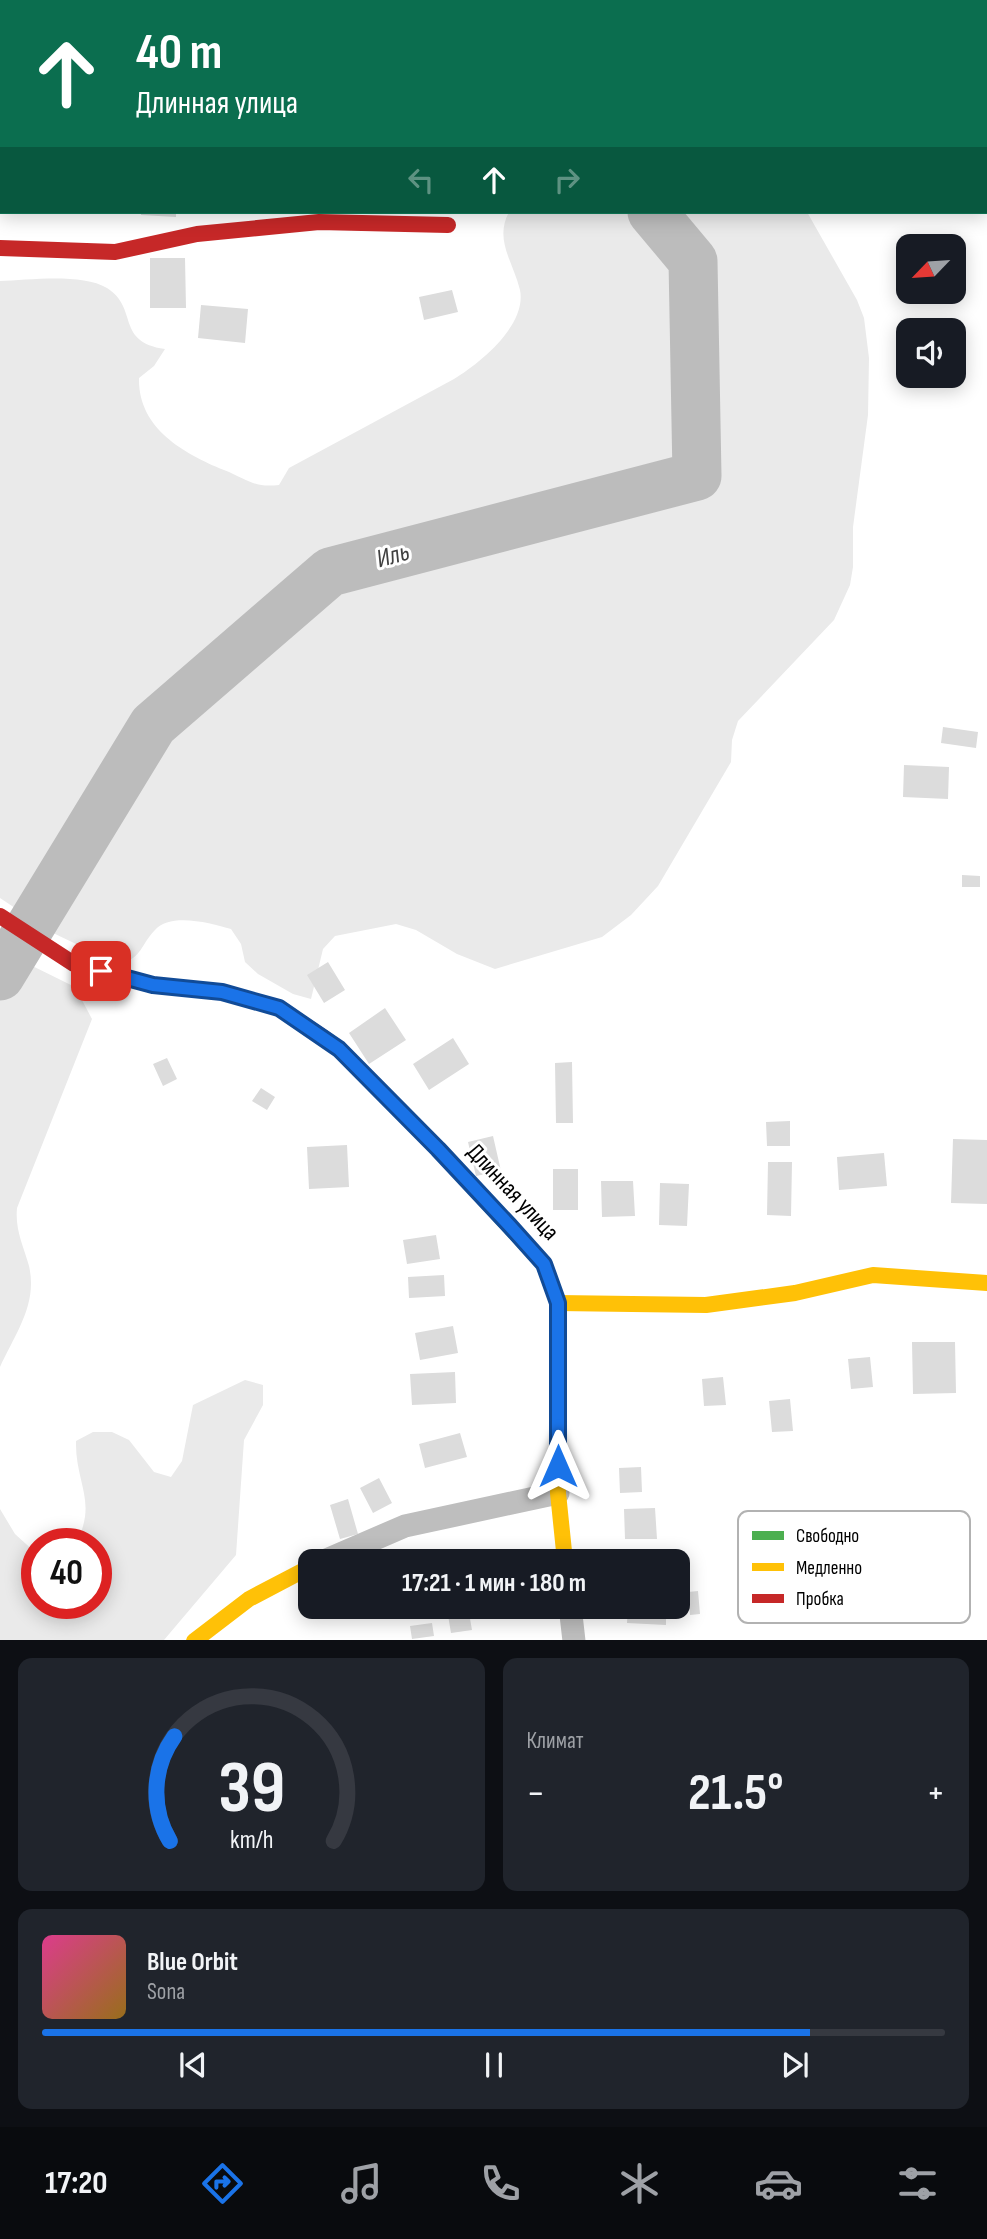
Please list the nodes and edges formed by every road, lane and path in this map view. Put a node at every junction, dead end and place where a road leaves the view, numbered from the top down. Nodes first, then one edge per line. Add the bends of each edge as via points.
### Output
1 (448, 226) dead end
2 (0, 248) edge
3 (2, 917) edge
4 (987, 1283) edge
5 (558, 1303) junction
6 (558, 1493) junction
7 (352, 1549) edge
8 (564, 1549) edge
9 (298, 1572) edge
10 (572, 1619) edge
11 (194, 1640) edge
12 (574, 1640) edge

1 - 2 street via 319,222 197,233 115,252
3 - 5 street, Длинная улица via 75,964 153,985 222,992 279,1008 339,1049 544,1264
4 - 5 street via 873,1275 794,1293 706,1305
5 - 6 street, Длинная улица
6 - 7 street via 405,1526
6 - 8 street, Длинная улица
9 - 11 street via 231,1611
10 - 12 street

